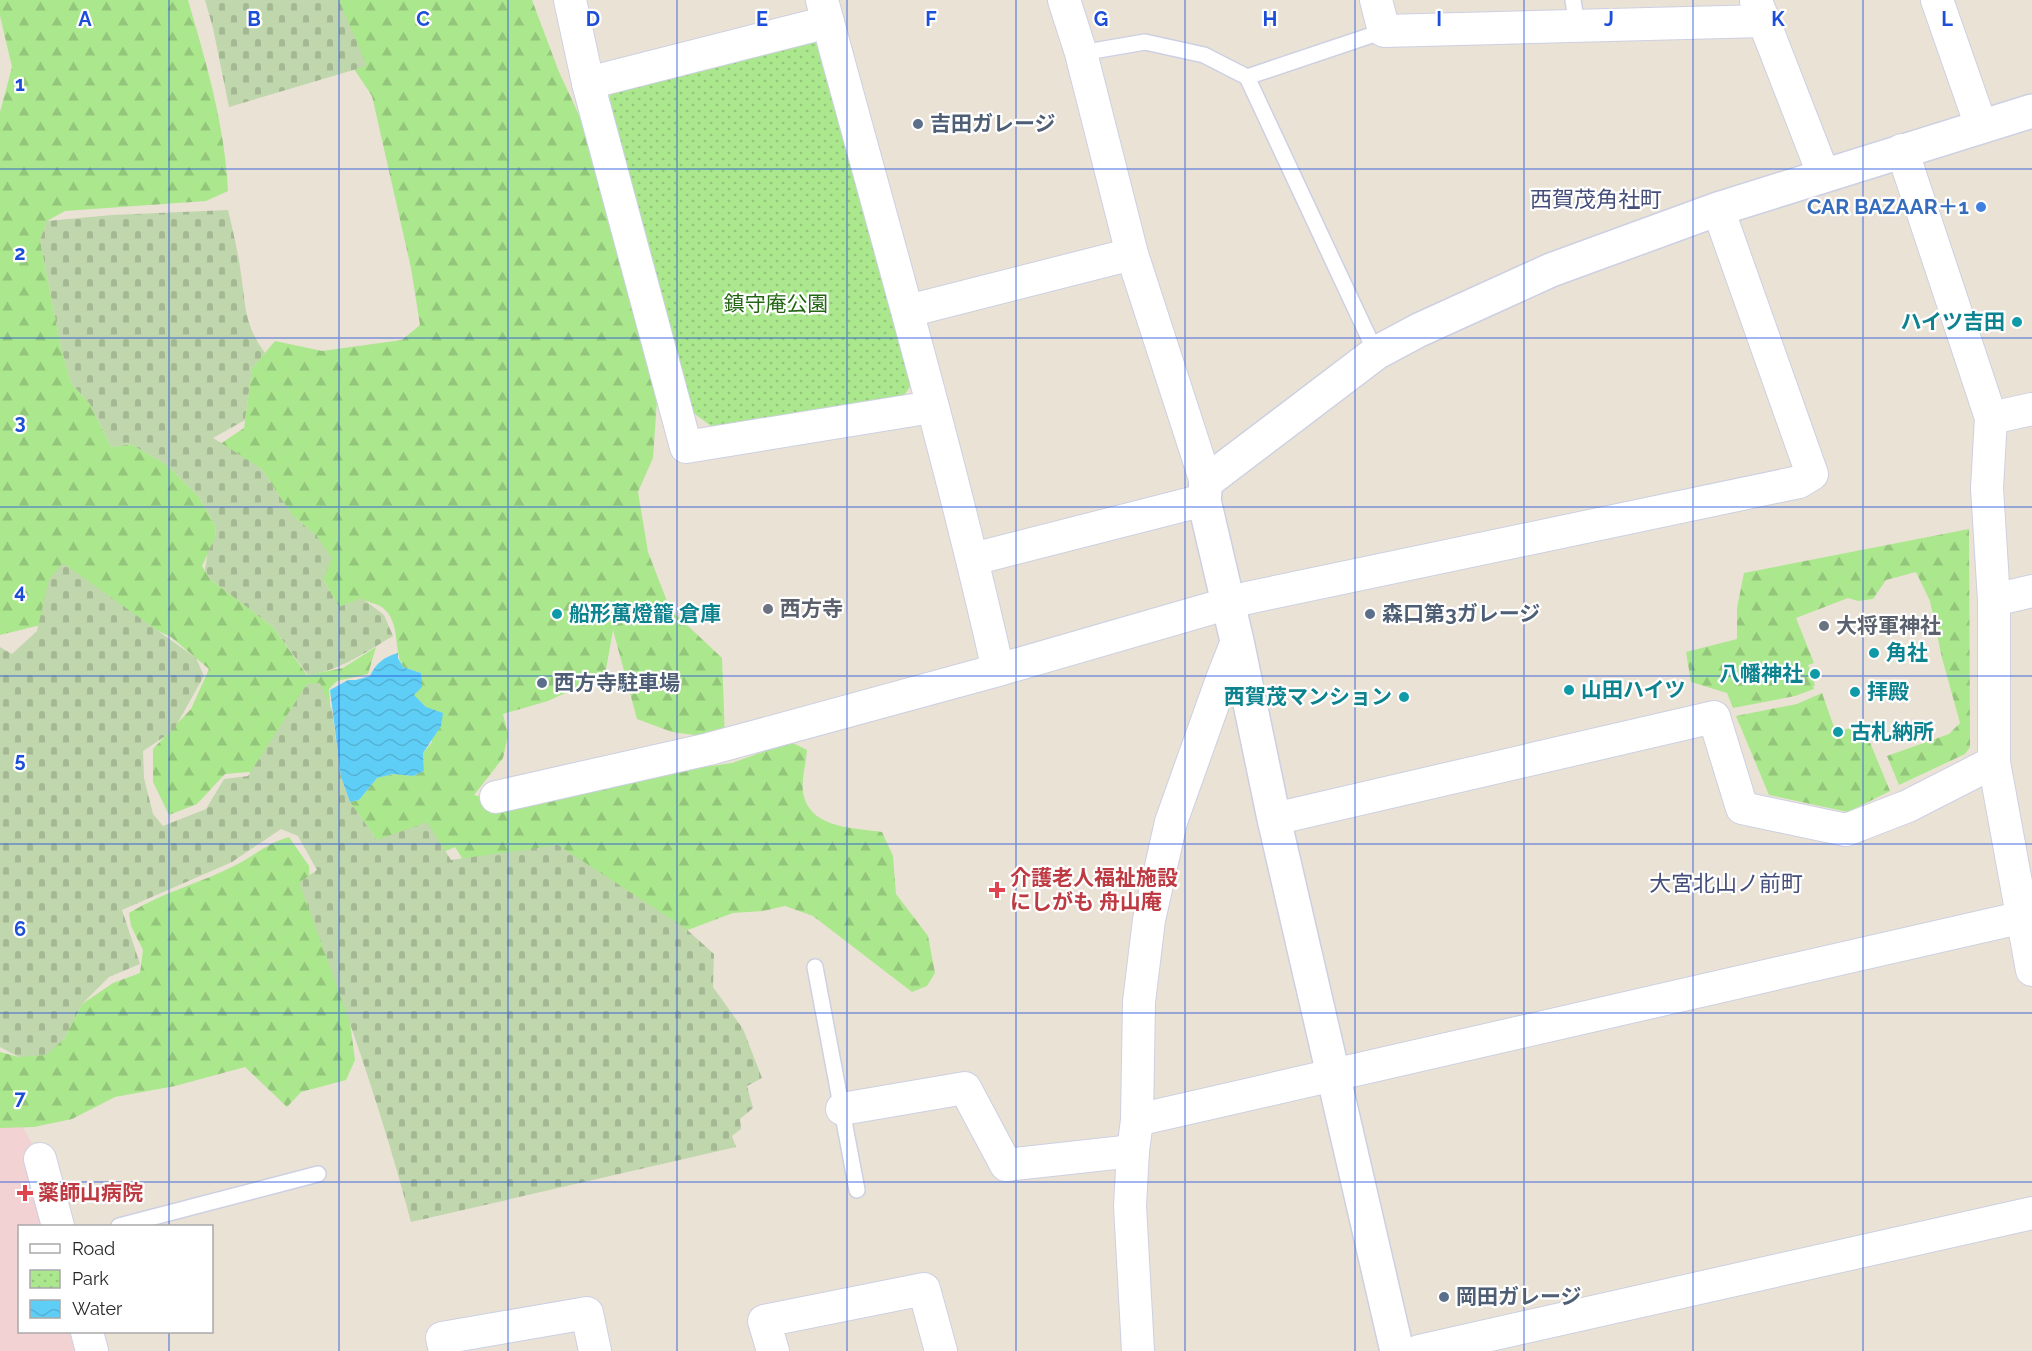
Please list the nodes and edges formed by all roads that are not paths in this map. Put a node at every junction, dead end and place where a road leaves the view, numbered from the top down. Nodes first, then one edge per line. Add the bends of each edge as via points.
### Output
1 (570, 0) edge
2 (1064, 0) edge
3 (1376, 0) edge
4 (1937, 0) edge
5 (1759, 10) edge
6 (825, 11) edge
7 (1575, 13) edge
8 (1384, 31) junction
9 (1081, 53) junction
10 (1247, 77) junction
11 (588, 83) junction
12 (2032, 111) edge
13 (1981, 126) junction
14 (1902, 150) junction
15 (1824, 176) junction
16 (1718, 209) junction
17 (1132, 254) junction
18 (908, 311) junction
19 (1376, 353) junction
20 (932, 407) junction
21 (2032, 409) edge
22 (1991, 418) junction
23 (1205, 491) junction
24 (973, 559) junction
25 (2032, 591) edge
26 (1994, 600) junction
27 (1229, 605) junction
28 (1238, 641) junction
29 (998, 669) junction
30 (1995, 762) junction
31 (496, 797) dead end
32 (1274, 819) junction
33 (2027, 917) edge
34 (815, 967) dead end
35 (2032, 970) edge
36 (1333, 1075) junction
37 (842, 1109) junction
38 (1137, 1120) junction
39 (1133, 1151) junction
40 (40, 1159) dead end
41 (318, 1174) dead end
42 (857, 1190) dead end
43 (2032, 1213) edge
44 (57, 1225) edge
45 (127, 1225) edge
46 (87, 1333) edge
47 (92, 1351) edge
48 (445, 1351) edge
49 (595, 1351) edge
50 (773, 1351) edge
51 (941, 1351) edge
52 (1138, 1351) edge
53 (1397, 1351) edge
54 (1419, 1351) edge

1 - 11 street
2 - 9 street
3 - 8 street
4 - 13 street
5 - 7 street
5 - 15 street
6 - 11 street
6 - 18 street
7 - 8 street
8 - 10 lane
9 - 10 lane via 1145,42 1204,55
9 - 17 street
10 - 19 lane
11 - 20 street via 686,447
12 - 13 street
13 - 14 street
14 - 15 street
14 - 22 street
15 - 16 street
16 - 19 street via 1551,270
16 - 27 street via 1812,474 1799,482 1247,598
17 - 18 street
17 - 23 street
18 - 20 street
19 - 23 street
20 - 24 street
21 - 22 street
22 - 26 street via 1987,488
23 - 24 street
23 - 27 street
24 - 29 street
25 - 26 street
26 - 30 street
27 - 28 street
27 - 29 street
28 - 32 street
28 - 38 street via 1171,822 1149,920 1139,1002
29 - 31 street via 709,749
30 - 32 street via 1908,807 1846,830 1742,808 1714,717
30 - 33 street
32 - 36 street
33 - 35 street
33 - 36 street
34 - 37 lane
36 - 38 street
36 - 53 street
37 - 39 street via 965,1088 1006,1165
37 - 42 lane
38 - 39 street
39 - 52 street via 1130,1206
40 - 44 street
41 - 45 lane
43 - 54 street
46 - 47 street
48 - 49 street via 442,1338 587,1313
50 - 51 street via 764,1321 924,1289

